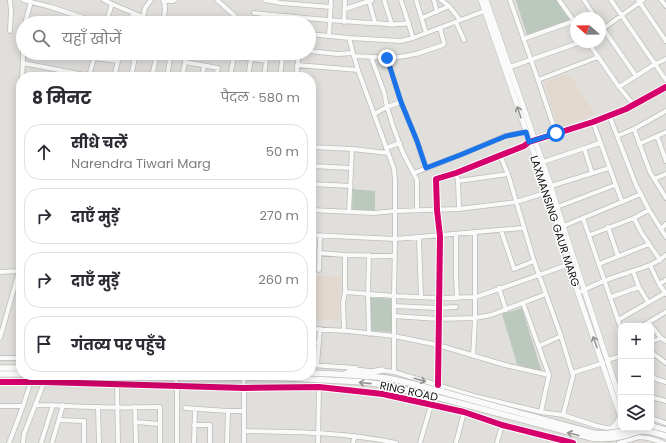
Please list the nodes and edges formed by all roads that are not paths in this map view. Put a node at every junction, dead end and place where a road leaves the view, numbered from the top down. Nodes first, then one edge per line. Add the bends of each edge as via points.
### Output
1 (10, 0) edge
2 (22, 0) edge
3 (104, 0) edge
4 (175, 0) edge
5 (217, 0) edge
6 (265, 0) edge
7 (317, 0) edge
8 (331, 0) edge
9 (345, 0) edge
10 (384, 0) edge
11 (401, 0) edge
12 (416, 0) edge
13 (434, 0) edge
14 (441, 0) edge
15 (481, 0) edge
16 (486, 0) edge
17 (559, 0) edge
18 (584, 0) edge
19 (611, 0) edge
20 (661, 0) edge
21 (150, 1) edge
22 (164, 1) edge
23 (370, 1) edge
24 (511, 1) edge
25 (640, 1) edge
26 (30, 2) junction
27 (112, 4) junction
28 (317, 6) junction
29 (448, 6) junction
30 (666, 6) edge
31 (331, 7) junction
32 (345, 9) junction
33 (487, 10) junction
34 (437, 12) junction
35 (592, 12) edge
36 (254, 13) dead end
37 (133, 14) joint
38 (621, 15) junction
39 (27, 16) edge
40 (78, 16) edge
41 (108, 16) edge
42 (140, 16) edge
43 (143, 16) edge
44 (164, 16) edge
45 (235, 16) edge
46 (280, 16) edge
47 (570, 16) edge
48 (422, 18) junction
49 (316, 19) edge
50 (330, 20) junction
51 (458, 21) junction
52 (344, 22) junction
53 (375, 23) junction
54 (409, 23) junction
55 (392, 25) junction
56 (570, 25) edge
57 (606, 27) edge
58 (440, 28) junction
59 (10, 31) dead end
60 (426, 33) junction
61 (316, 35) edge
62 (606, 35) edge
63 (329, 36) junction
64 (349, 38) junction
65 (414, 38) junction
66 (523, 39) junction
67 (464, 40) dead end
68 (666, 40) edge
69 (570, 46) edge
70 (592, 48) edge
71 (316, 51) edge
72 (353, 55) junction
73 (371, 57) junction
74 (598, 57) junction
75 (387, 58) junction
76 (666, 58) edge
77 (93, 60) edge
78 (114, 60) edge
79 (156, 60) edge
80 (170, 60) edge
81 (233, 60) edge
82 (251, 60) edge
83 (258, 60) edge
84 (282, 60) edge
85 (298, 60) edge
86 (531, 60) junction
87 (118, 61) joint
88 (134, 61) edge
89 (266, 61) joint
90 (185, 62) joint
91 (23, 63) joint
92 (655, 64) junction
93 (297, 65) junction
94 (204, 66) junction
95 (510, 67) junction
96 (358, 70) junction
97 (63, 71) joint
98 (22, 72) edge
99 (68, 72) edge
100 (91, 72) edge
101 (115, 72) edge
102 (132, 72) edge
103 (153, 72) edge
104 (167, 72) edge
105 (183, 72) edge
106 (203, 72) edge
107 (217, 72) edge
108 (231, 72) edge
109 (249, 72) edge
110 (265, 72) edge
111 (281, 72) edge
112 (296, 72) edge
113 (636, 76) junction
114 (538, 80) junction
115 (666, 80) edge
116 (666, 86) edge
117 (619, 87) junction
118 (401, 102) junction
119 (634, 105) junction
120 (387, 107) junction
121 (666, 111) edge
122 (374, 114) junction
123 (609, 115) junction
124 (593, 122) junction
125 (634, 129) junction
126 (526, 132) junction
127 (666, 132) edge
128 (556, 133) junction
129 (617, 136) junction
130 (657, 136) junction
131 (535, 140) junction
132 (529, 142) junction
133 (400, 143) junction
134 (600, 143) junction
135 (640, 144) junction
136 (316, 147) edge
137 (584, 148) junction
138 (352, 149) junction
139 (387, 150) junction
140 (500, 155) junction
141 (666, 161) edge
142 (543, 162) junction
143 (316, 166) edge
144 (351, 168) junction
145 (426, 168) junction
146 (609, 168) junction
147 (456, 172) junction
148 (414, 173) junction
149 (592, 173) junction
150 (508, 174) junction
151 (666, 174) edge
152 (654, 179) junction
153 (458, 181) junction
154 (316, 184) edge
155 (615, 185) junction
156 (351, 186) junction
157 (551, 186) junction
158 (548, 192) junction
159 (642, 194) junction
160 (666, 198) edge
161 (516, 202) junction
162 (622, 202) junction
163 (557, 207) junction
164 (459, 209) junction
165 (316, 210) edge
166 (417, 210) junction
167 (437, 210) junction
168 (649, 210) junction
169 (395, 211) junction
170 (349, 212) junction
171 (583, 218) junction
172 (634, 218) junction
173 (666, 224) edge
174 (561, 227) junction
175 (523, 228) junction
176 (608, 228) junction
177 (661, 229) junction
178 (502, 230) junction
179 (475, 233) junction
180 (456, 234) junction
181 (316, 235) edge
182 (320, 235) junction
183 (590, 235) junction
184 (440, 236) junction
185 (666, 237) edge
186 (419, 238) junction
187 (395, 239) junction
188 (649, 244) junction
189 (319, 253) junction
190 (345, 255) junction
191 (369, 255) junction
192 (666, 255) edge
193 (395, 256) junction
194 (618, 256) junction
195 (660, 260) junction
196 (534, 262) junction
197 (570, 264) junction
198 (599, 264) junction
199 (650, 265) junction
200 (319, 270) dead end
201 (16, 271) edge
202 (633, 271) junction
203 (0, 272) edge
204 (539, 275) junction
205 (666, 280) edge
206 (605, 281) junction
207 (16, 282) edge
208 (659, 284) junction
209 (639, 287) junction
210 (499, 288) junction
211 (585, 290) junction
212 (345, 292) junction
213 (578, 293) junction
214 (368, 294) junction
215 (546, 294) junction
216 (666, 294) edge
217 (394, 296) junction
218 (421, 297) junction
219 (476, 297) junction
220 (611, 297) junction
221 (439, 298) junction
222 (458, 298) junction
223 (648, 302) junction
224 (522, 303) junction
225 (394, 306) junction
226 (456, 307) dead end
227 (438, 308) junction
228 (506, 310) junction
229 (666, 312) edge
230 (394, 316) junction
231 (475, 318) junction
232 (438, 319) junction
233 (618, 320) junction
234 (649, 322) joint
235 (619, 323) edge
236 (316, 330) edge
237 (320, 330) junction
238 (344, 330) junction
239 (369, 334) junction
240 (394, 336) junction
241 (561, 336) junction
242 (0, 338) edge
243 (661, 338) junction
244 (654, 341) edge
245 (666, 341) edge
246 (316, 343) edge
247 (319, 343) junction
248 (438, 345) junction
249 (539, 346) junction
250 (654, 354) edge
251 (473, 356) junction
252 (618, 357) edge
253 (0, 358) edge
254 (16, 358) edge
255 (605, 362) junction
256 (666, 363) edge
257 (317, 365) joint
258 (0, 368) edge
259 (16, 368) edge
260 (382, 370) junction
261 (394, 372) junction
262 (316, 373) edge
263 (572, 373) junction
264 (0, 374) edge
265 (16, 374) edge
266 (345, 374) junction
267 (549, 375) junction
268 (654, 378) edge
269 (316, 379) edge
270 (121, 380) edge
271 (176, 380) edge
272 (243, 380) edge
273 (32, 381) junction
274 (0, 382) edge
275 (44, 382) junction
276 (666, 382) edge
277 (117, 384) junction
278 (438, 385) junction
279 (177, 386) junction
280 (319, 387) junction
281 (244, 388) junction
282 (416, 392) junction
283 (618, 395) edge
284 (654, 398) edge
285 (666, 401) edge
286 (421, 403) junction
287 (35, 405) junction
288 (53, 405) junction
289 (431, 405) junction
290 (0, 406) edge
291 (23, 406) junction
292 (63, 406) junction
293 (98, 407) junction
294 (118, 407) junction
295 (135, 407) junction
296 (185, 408) dead end
297 (618, 408) edge
298 (195, 409) junction
299 (228, 411) junction
300 (244, 411) junction
301 (464, 412) junction
302 (541, 412) junction
303 (563, 415) junction
304 (654, 419) edge
305 (59, 420) junction
306 (136, 422) junction
307 (618, 422) edge
308 (666, 423) edge
309 (160, 424) junction
310 (194, 425) junction
311 (502, 425) junction
312 (654, 427) edge
313 (618, 428) edge
314 (611, 429) junction
315 (666, 430) edge
316 (244, 431) junction
317 (622, 431) edge
318 (623, 431) edge
319 (629, 431) edge
320 (318, 432) junction
321 (354, 436) junction
322 (666, 436) edge
323 (632, 441) edge
324 (626, 442) edge
325 (10, 443) edge
326 (23, 443) edge
327 (41, 443) edge
328 (52, 443) edge
329 (84, 443) edge
330 (99, 443) edge
331 (118, 443) edge
332 (136, 443) edge
333 (160, 443) edge
334 (177, 443) edge
335 (194, 443) edge
336 (210, 443) edge
337 (227, 443) edge
338 (244, 443) edge
339 (318, 443) edge
340 (353, 443) edge
341 (396, 443) edge
342 (420, 443) edge
343 (456, 443) edge
344 (497, 443) edge
345 (573, 443) edge
346 (619, 443) edge
347 (664, 443) edge

1 - 59 street
2 - 26 street
3 - 27 street
4 - 22 street
5 - 45 street
6 - 28 street
7 - 28 street
8 - 31 street
9 - 32 street
10 - 55 street
11 - 54 street
12 - 48 street
13 - 34 street
14 - 29 street
15 - 33 main road, LAXMANSING GAUR MARG
16 - 33 main road, LAXMANSING GAUR MARG
17 - 47 street
18 - 35 street
19 - 38 street
20 - 30 street
21 - 43 street
22 - 44 street
23 - 32 street
23 - 53 street
24 - 66 street
25 - 38 street
25 - 68 street
26 - 39 street
26 - 40 street
27 - 37 street
27 - 41 street
28 - 31 street
29 - 34 street
29 - 51 street
31 - 50 street
32 - 52 street
33 - 51 street
33 - 95 main road, LAXMANSING GAUR MARG
126 -> 33 main road, LAXMANSING GAUR MARG
34 - 48 street
36 - 46 street
37 - 42 street
38 - 57 street
38 - 92 street
48 - 60 street
49 - 50 street
50 - 52 street
50 - 63 street
51 - 58 street
51 - 67 street
52 - 53 street
53 - 55 street
54 - 55 street
54 - 65 street
56 - 66 street
58 - 60 street
58 - 75 street via 445,42 443,45 410,56
60 - 65 street
61 - 63 street
62 - 113 street
63 - 64 street
64 - 65 street via 401,41
64 - 72 street
66 - 86 street
69 - 86 street
70 - 74 street
71 - 72 street
72 - 73 street
72 - 96 street
73 - 75 street
73 - 120 street
74 - 114 street
74 - 117 street
75 - 118 street
76 - 92 street
77 - 100 street
78 - 87 street
79 - 103 street
80 - 104 street
81 - 108 street
82 - 109 street
83 - 89 street
84 - 111 street
85 - 93 street
86 - 95 street
86 - 114 street
87 - 101 street
88 - 102 street
89 - 110 street
90 - 94 street
90 - 105 street
91 - 97 street
91 - 98 street
92 - 113 street
92 - 115 street
93 - 96 street
93 - 112 street
94 - 106 street
94 - 107 street via 218,68
95 - 131 main road, LAXMANSING GAUR MARG
96 - 122 street
97 - 99 street
113 - 117 street
114 - 128 street
116 - 119 street
117 - 119 street
118 - 120 street
118 - 145 street
119 - 123 street
120 - 122 street
120 - 133 street
121 - 125 street
122 - 139 street
123 - 124 street
123 - 129 street
124 - 128 street
124 - 134 street
125 - 129 street
125 - 135 street
126 - 132 main road, LAXMANSING GAUR MARG
126 - 145 street via 506,136
127 - 130 street
128 - 131 street
129 - 159 street
130 - 135 street
130 - 141 street
131 - 132 street
131 - 142 main road, LAXMANSING GAUR MARG
132 - 140 street
132 - 158 main road, LAXMANSING GAUR MARG
133 - 139 street
133 - 148 street
134 - 137 street
134 - 146 street
135 - 152 street
136 - 138 street
137 - 142 street
137 - 149 street
138 - 139 street
138 - 144 street
139 - 169 street via 394,169
140 - 147 street
140 - 150 street
142 - 157 main road, LAXMANSING GAUR MARG
143 - 144 street
144 - 156 street
145 - 148 street
146 - 149 street
146 - 155 street
147 - 153 street
147 - 167 street via 436,179
148 - 166 street via 417,180
149 - 157 street
150 - 153 street
150 - 161 street
151 - 152 street
152 - 160 street
153 - 164 street
154 - 156 street
155 - 162 street
155 - 163 street
156 - 170 street
157 - 163 main road, LAXMANSING GAUR MARG
158 - 161 street
158 - 174 main road, LAXMANSING GAUR MARG
159 - 162 street
159 - 168 street
161 - 164 street
161 - 175 street
162 - 171 street
163 - 174 main road, LAXMANSING GAUR MARG
164 - 167 street
165 - 170 street
166 - 167 street
166 - 169 street
167 - 184 street
168 - 172 street
168 - 177 street
169 - 170 street
169 - 187 street
171 - 174 street
171 - 183 street
172 - 176 street
172 - 188 street
173 - 177 street
174 - 197 main road, LAXMANSING GAUR MARG
174 - 211 main road, LAXMANSING GAUR MARG
175 - 178 street
175 - 196 street
176 - 183 street
176 - 194 street
177 - 185 street
178 - 179 street
178 - 196 street via 514,269
179 - 180 street
179 - 219 street
180 - 184 street
180 - 222 street
181 - 182 street
182 - 187 street
182 - 189 street
183 - 198 street
184 - 186 street
184 - 221 street
186 - 187 street
186 - 218 street
187 - 193 street
188 - 194 street
188 - 195 street
189 - 190 street
189 - 200 street
190 - 191 street
190 - 212 street
191 - 193 street
191 - 214 street
192 - 195 street
193 - 217 street
194 - 198 street
195 - 199 street
196 - 204 street
197 - 204 street
197 - 213 main road, LAXMANSING GAUR MARG
198 - 206 street
199 - 202 street
199 - 208 street
201 - 203 street
202 - 206 street
202 - 209 street
204 - 210 street
204 - 215 street
205 - 208 street
206 - 211 street
206 - 220 street
207 - 242 street
208 - 216 street
209 - 220 street
209 - 223 street
210 - 219 street
210 - 228 street
211 - 213 street
211 - 255 main road, LAXMANSING GAUR MARG
212 - 214 street
212 - 238 street
255 -> 213 main road, LAXMANSING GAUR MARG
214 - 217 street
214 - 239 street
215 - 224 street
215 - 241 street
216 - 223 street
217 - 218 street
217 - 225 street
218 - 221 street
219 - 222 street
219 - 231 street
220 - 233 street
221 - 222 street
221 - 227 street
223 - 233 street
224 - 228 street
224 - 249 street
225 - 227 street
225 - 230 street
226 - 227 street
227 - 232 street
228 - 231 street
229 - 234 street
230 - 232 street
230 - 240 street
231 - 232 street
231 - 251 street
232 - 248 street
233 - 235 street
234 - 243 street
236 - 237 street
237 - 238 street
237 - 247 street
238 - 239 street
239 - 240 street
240 - 248 street
240 - 261 street
241 - 249 street
241 - 263 street
243 - 244 street
243 - 245 street
246 - 247 street
247 - 257 street
248 - 251 street
248 - 278 street
249 - 267 street
250 - 256 street
251 - 267 street
252 - 255 street
253 - 254 street
255 - 263 street
255 - 283 main road, LAXMANSING GAUR MARG
255 - 297 main road, LAXMANSING GAUR MARG
257 - 260 street
258 - 259 highway
260 - 261 street
260 - 266 highway via 352,370
261 -> 278 street
262 - 266 highway, RING ROAD
263 - 303 street
264 - 265 highway
266 - 317 highway, RING ROAD, bridge via 397,380 593,432 604,434
267 - 302 street
268 - 276 street
282 -> 269 highway, RING ROAD via 364,382
270 - 277 street
271 - 279 street
272 - 281 street
273 - 274 street
273 - 275 street
273 - 291 street
275 - 277 street
275 - 287 street
277 - 279 street
277 - 294 street
278 - 302 street
279 - 281 street
279 - 334 street
280 - 281 street
280 - 286 street via 383,394
280 - 320 street
281 - 300 street
282 - 286 highway
322 -> 282 highway, RING ROAD, bridge via 641,431 611,439 592,438
284 - 285 street
286 - 289 street
287 - 288 street
287 - 326 street
288 - 292 street
288 - 327 street
289 - 301 street
289 - 342 street
290 - 291 street
291 - 325 street
292 - 293 street
292 - 305 street
293 - 294 street
293 - 330 street
294 - 295 street
294 - 331 street
295 - 306 street
295 - 309 street via 160,407
296 - 298 street
298 - 299 street
298 - 310 street
299 - 300 street
299 - 337 street
300 - 316 street
301 - 311 street
301 - 343 street
302 - 303 street
303 - 314 street
304 - 308 street
305 - 328 street
305 - 329 street via 84,422
306 - 309 street
306 - 332 street
307 - 314 main road
309 - 333 street
310 - 335 street
310 - 336 street via 210,425
311 - 344 street
311 - 345 street
312 - 315 highway
313 - 314 street
316 - 320 street
316 - 338 street
318 - 324 main road
319 - 323 main road
320 - 321 street
320 - 339 street
321 - 340 street
321 - 341 street
323 - 324 street
323 - 347 street via 639,437
324 - 346 street

